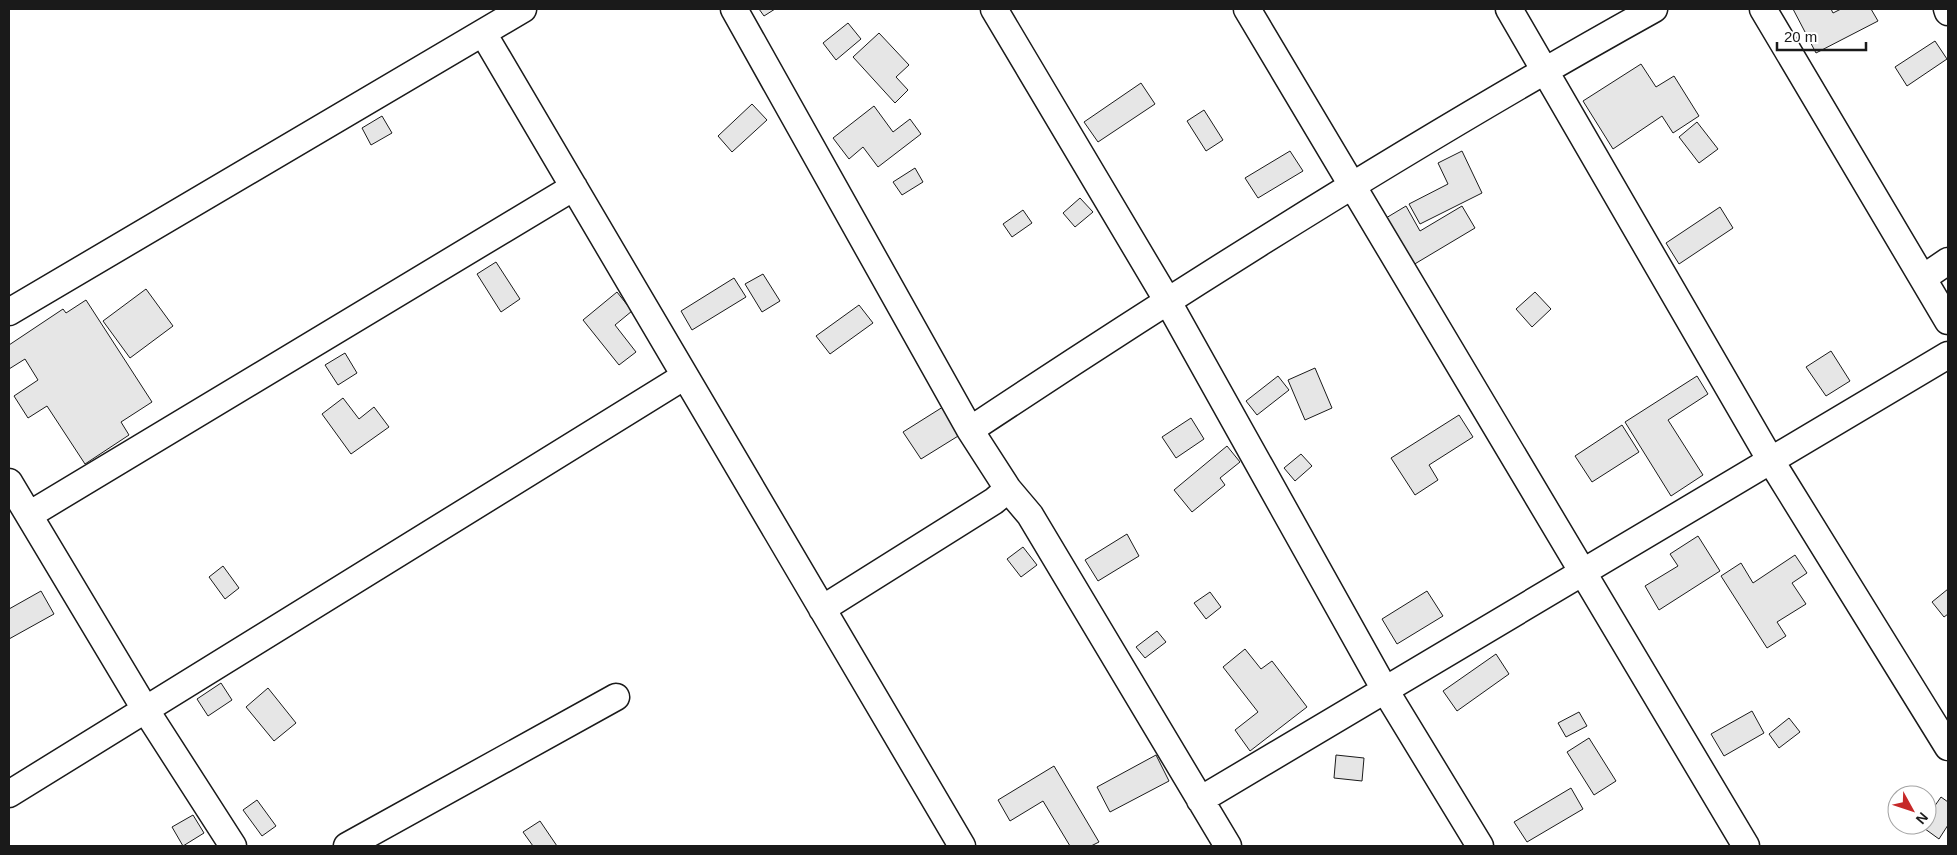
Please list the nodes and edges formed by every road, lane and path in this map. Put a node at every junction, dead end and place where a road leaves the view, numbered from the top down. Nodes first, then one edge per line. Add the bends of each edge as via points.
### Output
1 (523, 9) edge
2 (734, 9) edge
3 (994, 9) edge
4 (1247, 9) edge
5 (1509, 9) edge
6 (1654, 9) edge
7 (1763, 9) edge
8 (483, 33) junction
9 (1545, 70) junction
10 (574, 187) junction
11 (1351, 187) junction
12 (1948, 261) edge
13 (1923, 278) junction
14 (1167, 300) junction
15 (9, 312) edge
16 (1948, 321) edge
17 (1948, 355) edge
18 (685, 376) junction
19 (970, 430) junction
20 (1771, 460) junction
21 (9, 482) edge
22 (1008, 489) junction
23 (28, 515) junction
24 (1584, 571) junction
25 (822, 609) junction
26 (1385, 690) junction
27 (616, 696) dead end
28 (145, 709) junction
29 (1948, 748) edge
30 (9, 794) edge
31 (1200, 800) junction
32 (233, 846) edge
33 (347, 846) edge
34 (962, 846) edge
35 (1228, 846) edge
36 (1480, 846) edge
37 (1746, 846) edge

1 - 8 street
2 - 19 street
3 - 14 street
4 - 11 street
5 - 9 street
6 - 9 street
7 - 13 street
8 - 10 street
8 - 15 street
9 - 11 street
9 - 20 street
10 - 18 street
10 - 23 street
11 - 14 street
11 - 24 street
12 - 13 street
13 - 16 street
14 - 19 street
14 - 26 street
17 - 20 street
18 - 25 street
18 - 28 street
19 - 22 street
20 - 24 street
20 - 29 street
21 - 23 street
22 - 25 street
22 - 31 street via 1030,515
23 - 28 street
24 - 26 street
24 - 37 street
25 - 34 street
26 - 31 street
26 - 36 street
27 - 33 street
28 - 30 street
28 - 32 street
31 - 35 street

